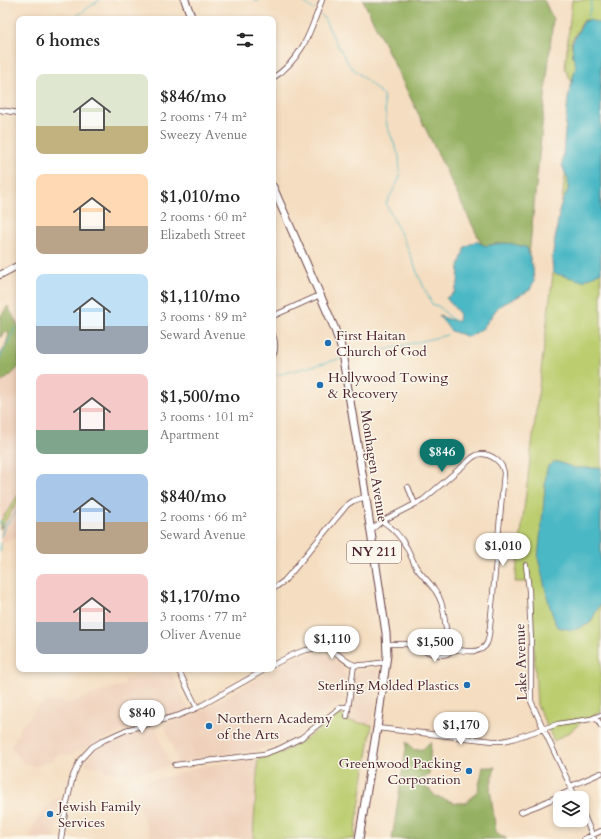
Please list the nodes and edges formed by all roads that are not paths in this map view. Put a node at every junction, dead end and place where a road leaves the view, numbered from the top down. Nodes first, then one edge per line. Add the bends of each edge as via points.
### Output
1 (185, 0) edge
2 (322, 0) edge
3 (191, 16) edge
4 (276, 76) edge
5 (0, 110) edge
6 (16, 113) edge
7 (276, 194) edge
8 (16, 267) edge
9 (0, 275) edge
10 (320, 295) junction
11 (276, 315) edge
12 (408, 487) dead end
13 (365, 497) junction
14 (416, 504) junction
15 (382, 521) junction
16 (370, 530) junction
17 (526, 565) dead end
18 (276, 587) edge
19 (387, 644) junction
20 (454, 649) junction
21 (386, 662) junction
22 (276, 664) edge
23 (354, 664) junction
24 (179, 672) edge
25 (261, 672) edge
26 (348, 707) junction
27 (197, 708) junction
28 (347, 716) dead end
29 (599, 716) edge
30 (601, 726) edge
31 (377, 728) junction
32 (543, 728) junction
33 (175, 765) dead end
34 (601, 773) edge
35 (572, 788) junction
36 (573, 791) edge
37 (521, 812) dead end
38 (589, 826) edge
39 (601, 831) edge
40 (594, 837) edge
41 (61, 839) edge
42 (358, 839) edge
43 (584, 839) edge

1 - 3 main road
2 - 4 street via 302,48 293,62
5 - 6 street
7 - 10 main road, Monhagen Avenue / NY 211
8 - 9 street
10 - 11 street
10 - 13 main road, Monhagen Avenue / NY 211 via 342,350
12 - 14 street
13 - 16 main road, Monhagen Avenue / NY 211
13 - 18 street via 347,504 291,573
14 - 15 street
14 - 20 street via 477,455 489,456 504,467 490,628 486,645 481,650
15 - 16 street
15 - 20 street via 391,526 406,546 416,567 439,597 446,630
16 - 19 main road, Monhagen Avenue / NY 211
17 - 32 street, Lake Avenue via 532,700
19 - 20 street via 406,644 441,655
19 - 21 main road, Monhagen Avenue / NY 211
21 - 23 street
21 - 31 main road, Monhagen Avenue / NY 211
22 - 23 street via 317,648 332,651
23 - 26 street
24 - 27 street
25 - 27 street
26 - 28 street
26 - 33 street via 341,707 302,738 274,751
27 - 41 street via 126,730 88,751 80,760 69,788
29 - 30 street
29 - 32 street via 591,720 564,722
31 - 32 street via 493,741 512,739
31 - 42 main road, Monhagen Avenue / NY 211
32 - 35 street, Lake Avenue
34 - 35 street
35 - 36 street, Lake Avenue
35 - 37 street
38 - 40 street
39 - 40 street
40 - 43 street

